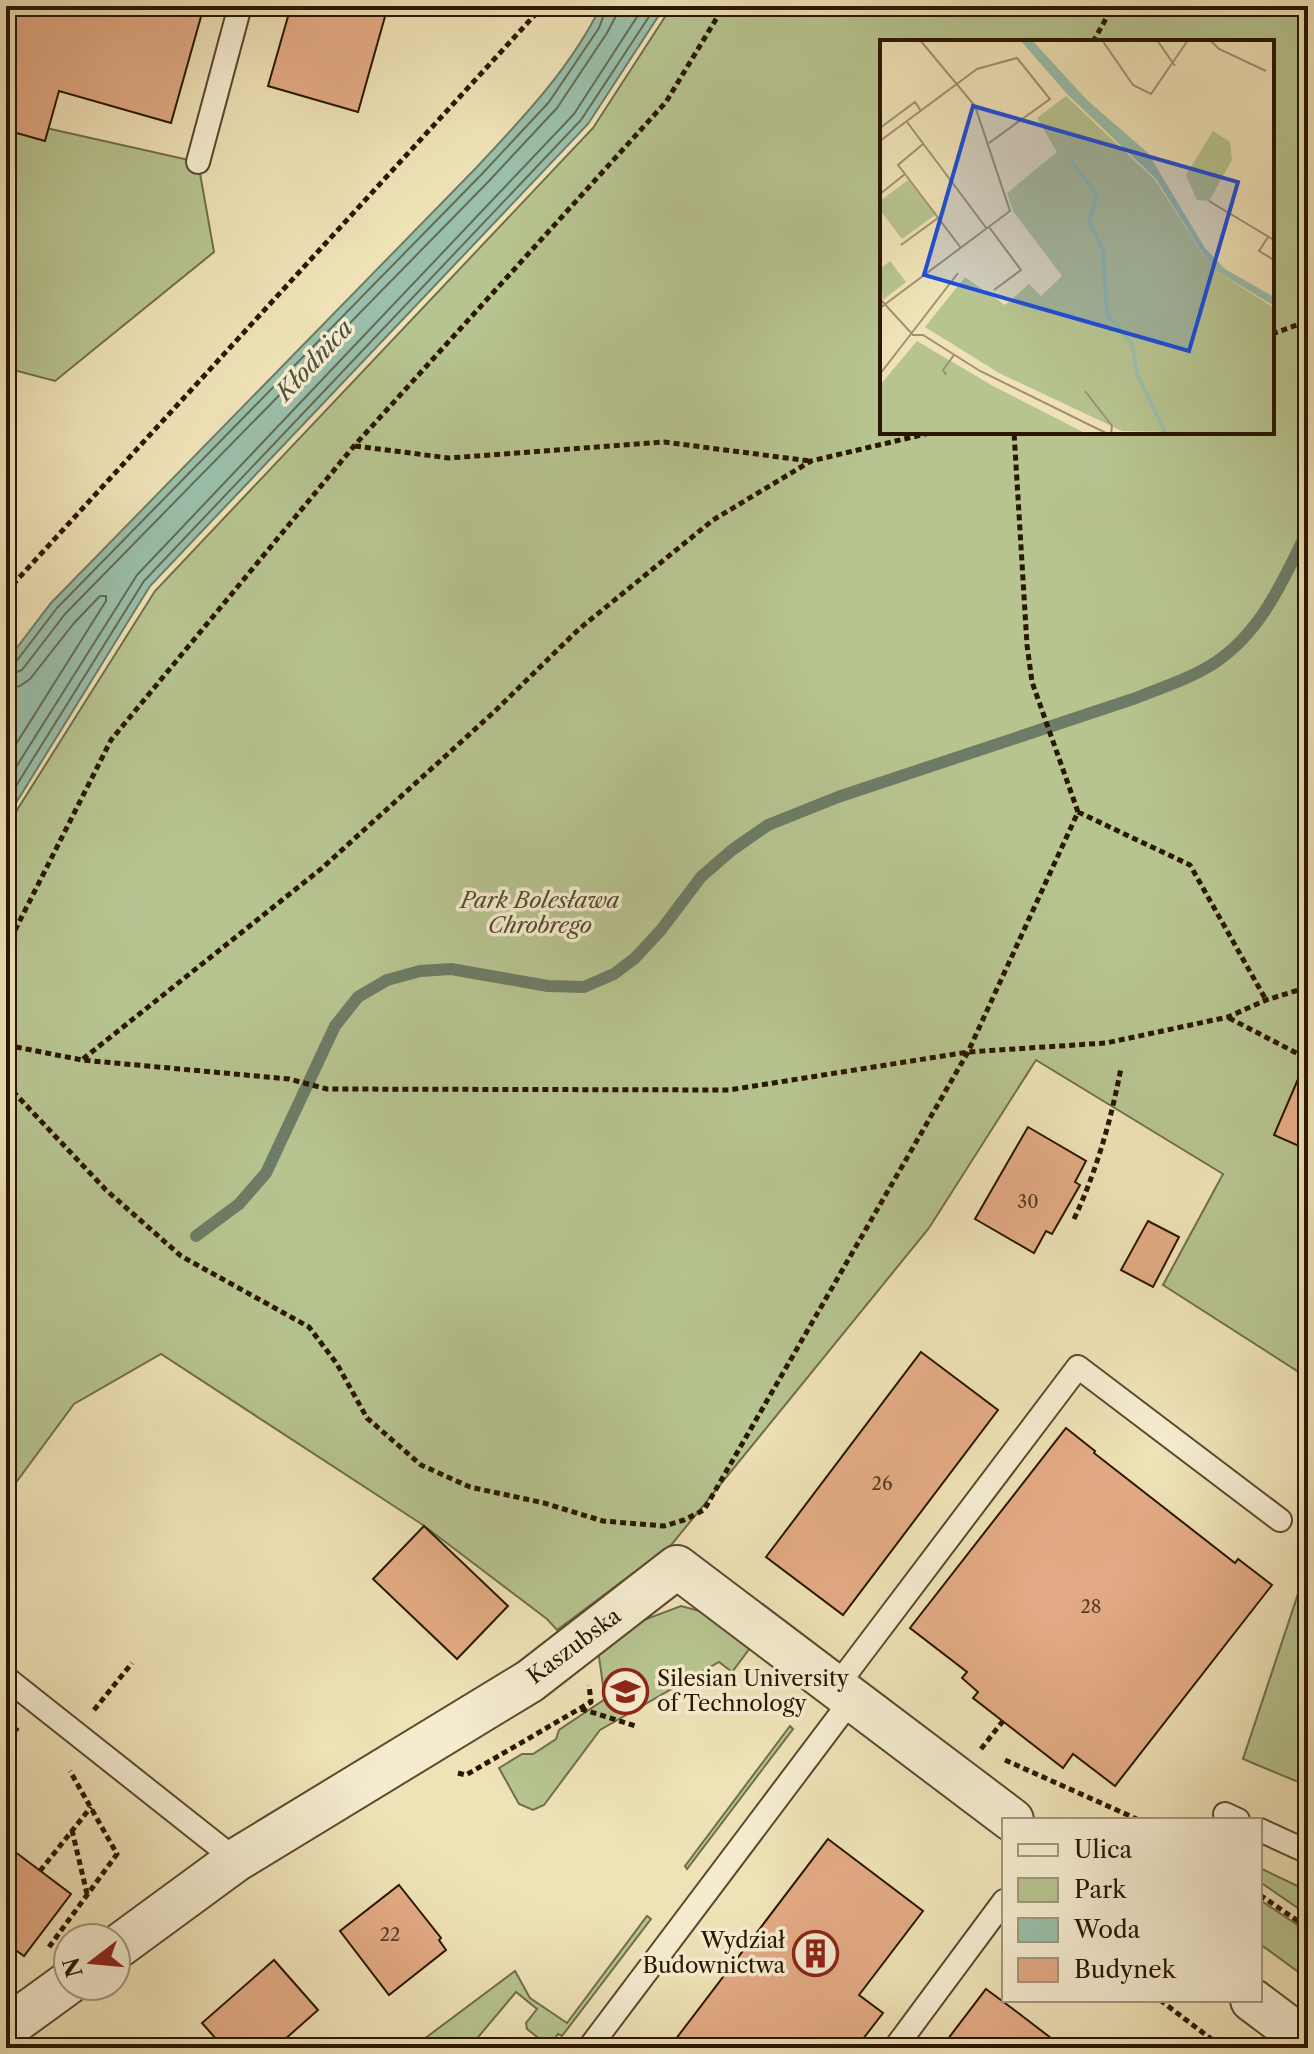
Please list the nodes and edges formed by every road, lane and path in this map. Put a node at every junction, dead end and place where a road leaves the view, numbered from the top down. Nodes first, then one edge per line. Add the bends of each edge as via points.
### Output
1 (240, 6) edge
2 (543, 6) edge
3 (724, 6) edge
4 (1113, 6) edge
5 (1094, 40) edge
6 (198, 162) dead end
7 (1308, 321) edge
8 (1274, 333) edge
9 (926, 434) edge
10 (1014, 434) edge
11 (354, 446) junction
12 (811, 461) junction
13 (6, 592) edge
14 (1078, 812) junction
15 (6, 948) edge
16 (1308, 987) edge
17 (1266, 1000) junction
18 (1228, 1017) junction
19 (6, 1045) edge
20 (968, 1052) junction
21 (1308, 1059) edge
22 (82, 1060) junction
23 (1121, 1068) dead end
24 (6, 1084) edge
25 (1074, 1219) dead end
26 (1280, 1520) dead end
27 (132, 1663) dead end
28 (6, 1678) edge
29 (844, 1693) junction
30 (580, 1708) dead end
31 (91, 1714) dead end
32 (569, 1714) dead end
33 (636, 1726) dead end
34 (981, 1749) dead end
35 (60, 1763) dead end
36 (446, 1770) dead end
37 (91, 1807) junction
38 (1009, 1818) edge
39 (1135, 1818) edge
40 (72, 1830) junction
41 (1262, 1831) edge
42 (1308, 1852) edge
43 (236, 1860) junction
44 (40, 1871) dead end
45 (87, 1895) junction
46 (1262, 1896) edge
47 (1002, 1904) edge
48 (76, 1922) edge
49 (1308, 1928) edge
50 (132, 1936) edge
51 (52, 1973) edge
52 (1163, 2002) edge
53 (1255, 2002) edge
54 (6, 2028) edge
55 (1308, 2042) edge
56 (589, 2048) edge
57 (895, 2048) edge
58 (1223, 2048) edge

1 - 6 lane
2 - 13 path
3 - 11 path via 666,102
4 - 5 path
7 - 8 path
9 - 12 path
10 - 14 path via 1032,682
11 - 12 path via 449,458 664,442
11 - 15 path via 111,740
12 - 22 path via 713,520 579,629 321,869
14 - 17 path via 1190,865
14 - 20 path
16 - 17 path
17 - 18 path
18 - 20 path via 1106,1043
18 - 21 path
19 - 22 path
20 - 22 path via 729,1090 327,1089 289,1079
20 - 24 path via 704,1510 664,1526 603,1521 470,1487 421,1465 367,1418 309,1327 181,1256 106,1190
23 - 25 path via 1111,1119
26 - 29 lane via 1078,1367
27 - 31 path
28 - 43 lane
29 - 38 street, Kaszubska
29 - 43 street, Kaszubska via 677,1567 530,1681
29 - 56 lane
30 - 33 path
32 - 36 path via 466,1775
34 - 39 path
35 - 37 path via 70,1770
37 - 40 path
37 - 45 path via 117,1854
40 - 44 path
40 - 45 path
41 - 42 lane
43 - 50 street, Kaszubska
45 - 48 path
46 - 49 path
47 - 57 lane
51 - 54 street
52 - 58 path
53 - 55 street

